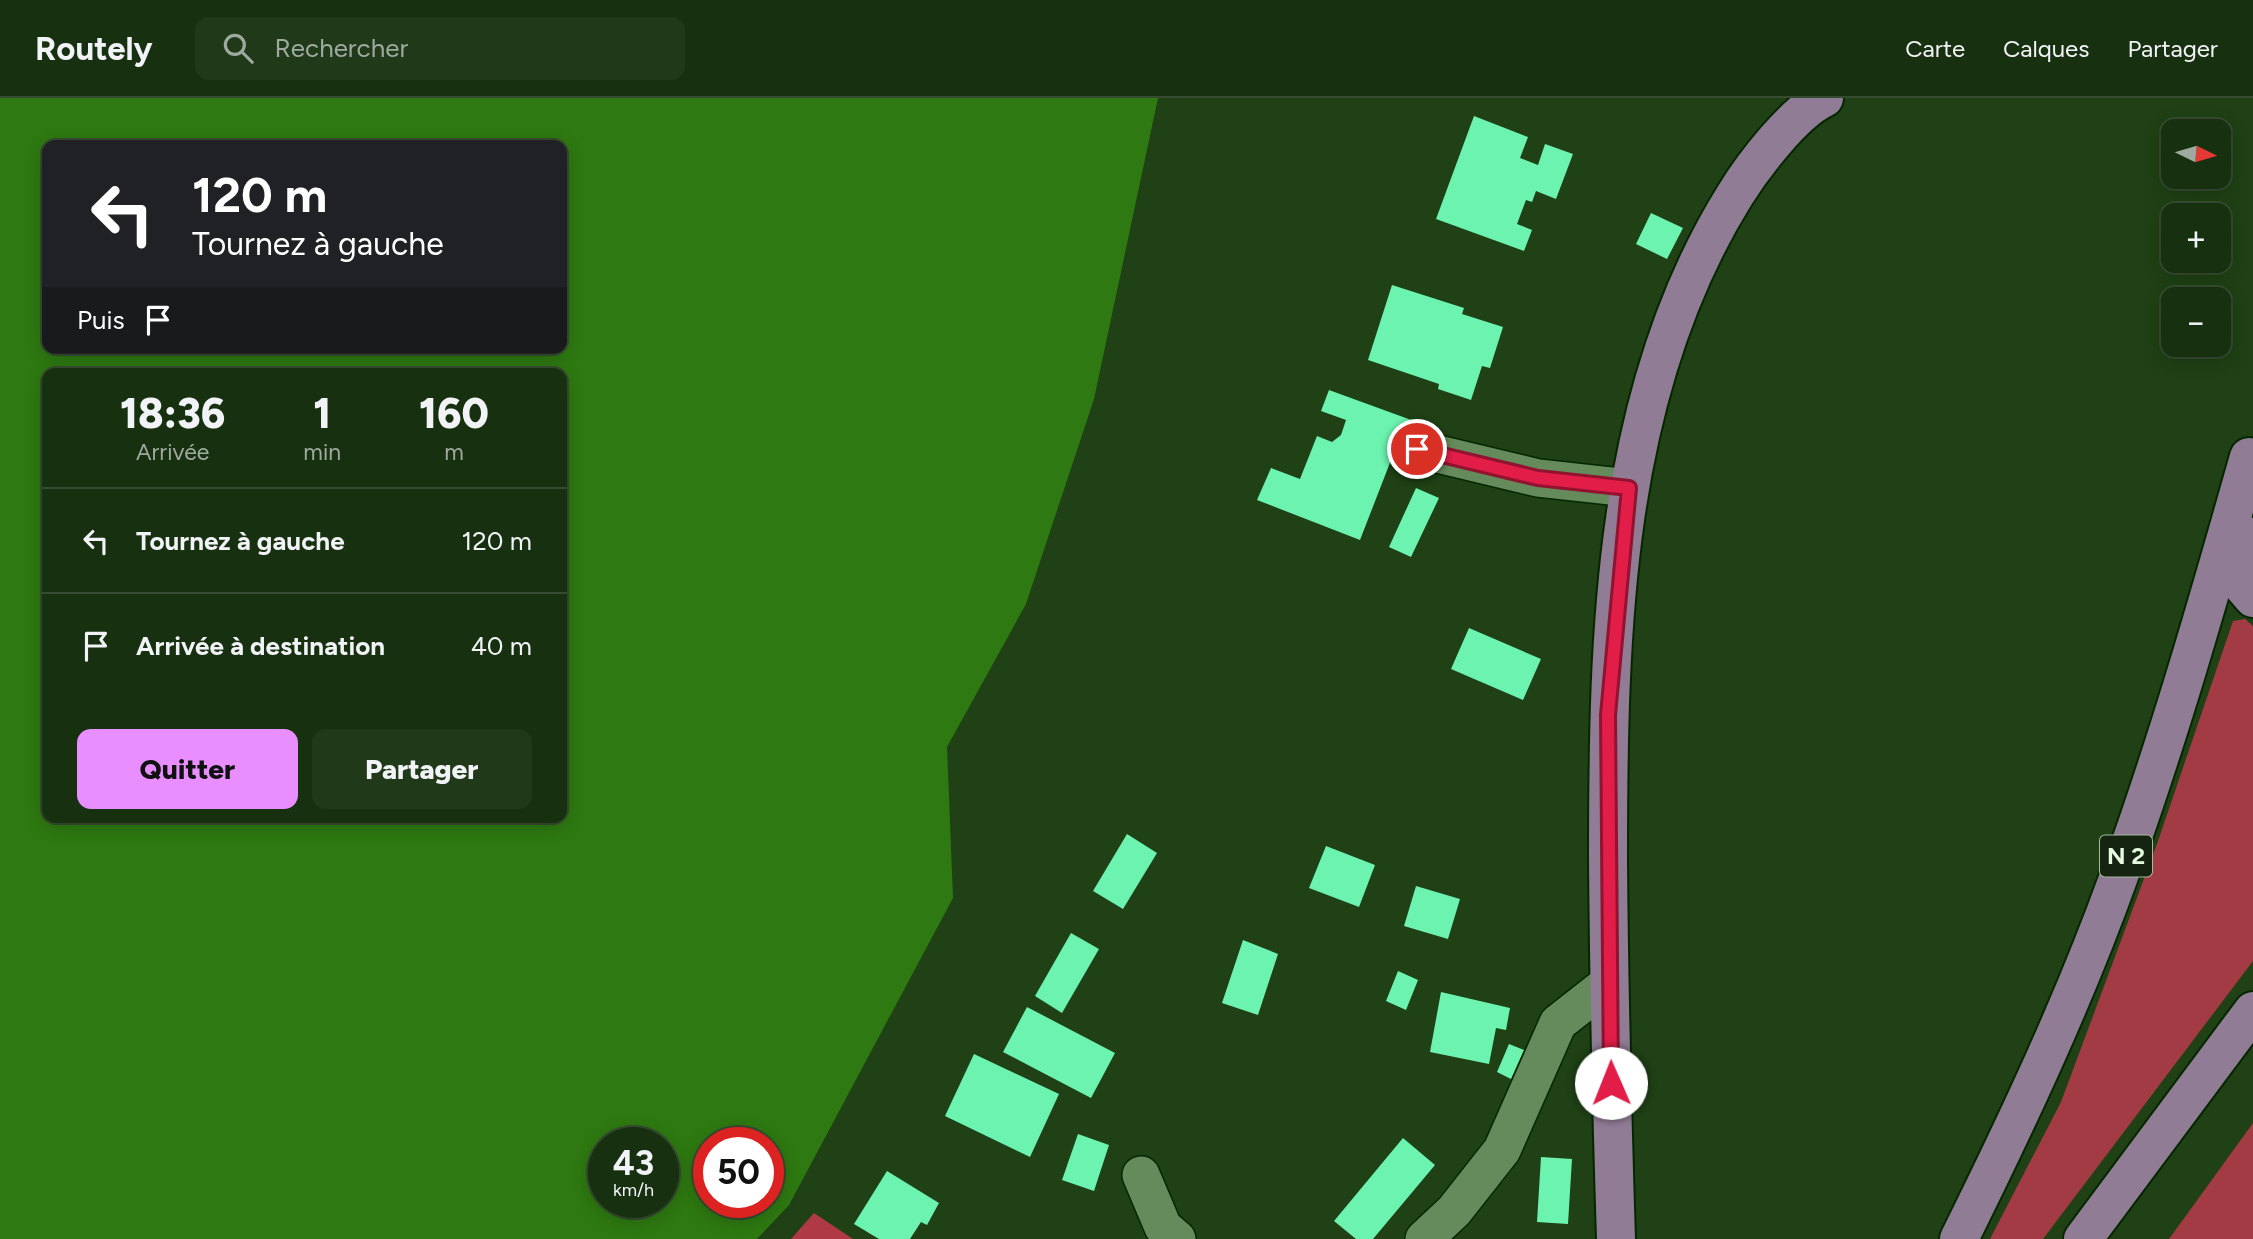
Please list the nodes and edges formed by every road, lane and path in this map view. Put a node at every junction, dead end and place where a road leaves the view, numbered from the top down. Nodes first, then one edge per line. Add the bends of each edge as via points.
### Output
1 (1824, 98) edge
2 (1417, 449) dead end
3 (2251, 449) edge
4 (1629, 488) junction
5 (2249, 588) edge
6 (2199, 635) junction
7 (1609, 983) junction
8 (2253, 1011) edge
9 (1141, 1175) dead end
10 (1177, 1239) edge
11 (1424, 1239) edge
12 (1616, 1239) edge
13 (1959, 1239) edge
14 (2083, 1239) edge

1 - 4 main road via 1757,160 1709,237 1664,346
2 - 4 street via 1538,478
3 - 5 main road, N 2 via 2239,562
3 - 6 main road, N 2
4 - 7 main road via 1608,715
5 - 6 main road via 2220,602
6 - 13 main road, N 2 via 2150,788 2077,984 2022,1112
7 - 11 street via 1558,1023 1502,1150 1454,1211
7 - 12 main road
8 - 14 main road
9 - 10 street via 1163,1227

